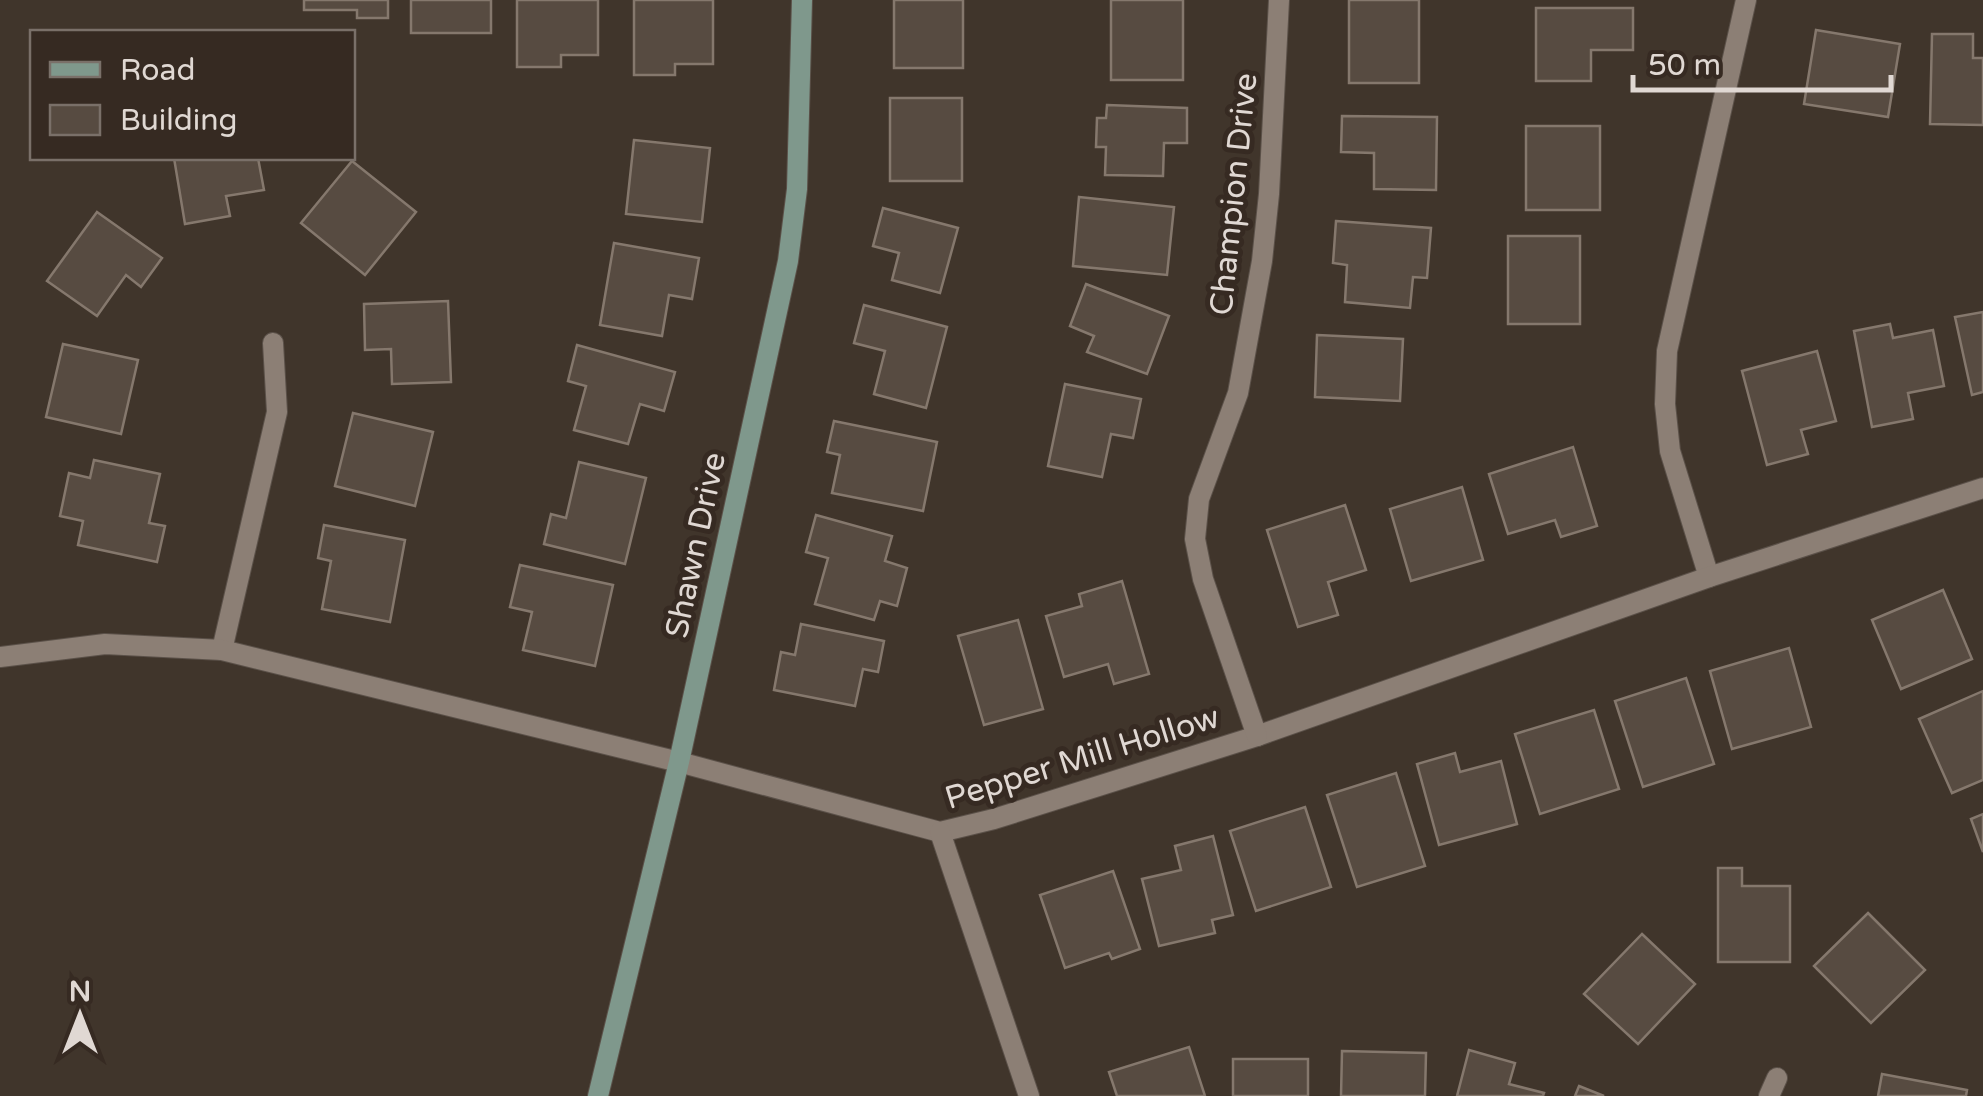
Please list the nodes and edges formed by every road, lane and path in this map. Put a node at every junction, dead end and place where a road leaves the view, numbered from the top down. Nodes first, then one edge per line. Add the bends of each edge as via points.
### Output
1 (802, 0) edge
2 (1279, 0) edge
3 (1746, 0) edge
4 (273, 343) dead end
5 (1983, 488) edge
6 (1709, 578) junction
7 (222, 650) junction
8 (0, 657) edge
9 (1257, 736) junction
10 (679, 762) junction
11 (940, 832) junction
12 (598, 1096) edge
13 (1030, 1096) edge

1 - 10 street, Shawn Drive via 797,189 788,261
2 - 9 street, Champion Drive via 1262,260 1238,394 1199,499 1195,539
3 - 6 street via 1667,350 1670,451
4 - 7 street via 277,412
5 - 6 street, Pepper Mill Hollow
6 - 9 street, Pepper Mill Hollow
7 - 8 street, Pepper Mill Hollow via 104,644
7 - 10 street, Pepper Mill Hollow
9 - 11 street, Pepper Mill Hollow
10 - 11 street, Pepper Mill Hollow
10 - 12 street, Shawn Drive
11 - 13 street

